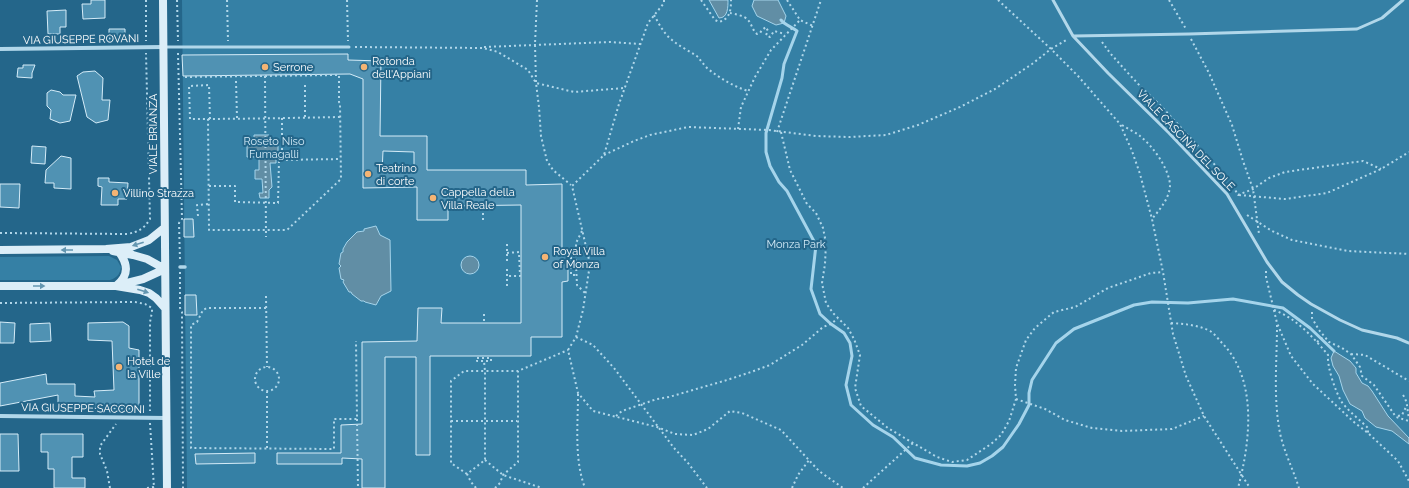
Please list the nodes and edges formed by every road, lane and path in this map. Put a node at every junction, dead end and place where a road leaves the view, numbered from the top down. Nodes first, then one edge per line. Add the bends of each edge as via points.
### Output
1 (146, 0) edge
2 (163, 0) edge
3 (177, 0) edge
4 (227, 0) edge
5 (347, 0) edge
6 (537, 0) edge
7 (664, 0) edge
8 (701, 0) edge
9 (731, 0) edge
10 (788, 0) edge
11 (822, 0) edge
12 (998, 0) edge
13 (1053, 0) edge
14 (1170, 0) edge
15 (1403, 0) edge
16 (730, 13) junction
17 (654, 15) junction
18 (800, 20) junction
19 (813, 26) junction
20 (785, 34) junction
21 (1189, 34) junction
22 (1098, 35) junction
23 (1073, 36) junction
24 (1065, 40) dead end
25 (535, 44) junction
26 (640, 44) junction
27 (146, 47) junction
28 (163, 47) junction
29 (178, 47) junction
30 (349, 47) junction
31 (228, 48) junction
32 (483, 48) junction
33 (1051, 48) junction
34 (0, 49) edge
35 (265, 75) junction
36 (185, 77) dead end
37 (236, 81) dead end
38 (536, 83) junction
39 (305, 85) dead end
40 (625, 88) junction
41 (748, 91) junction
42 (237, 118) junction
43 (265, 118) junction
44 (282, 118) junction
45 (305, 118) junction
46 (340, 118) junction
47 (209, 119) junction
48 (1120, 124) junction
49 (738, 129) junction
50 (777, 132) junction
51 (781, 132) junction
52 (1409, 152) edge
53 (604, 155) junction
54 (341, 159) junction
55 (282, 160) junction
56 (1382, 169) junction
57 (209, 186) junction
58 (572, 186) junction
59 (1253, 189) junction
60 (1227, 194) junction
61 (1238, 195) junction
62 (1254, 197) junction
63 (266, 201) junction
64 (209, 204) junction
65 (483, 206) dead end
66 (1235, 206) junction
67 (198, 216) dead end
68 (1152, 219) junction
69 (483, 220) dead end
70 (1257, 222) junction
71 (164, 228) junction
72 (266, 230) junction
73 (582, 231) junction
74 (0, 233) edge
75 (266, 237) dead end
76 (507, 244) dead end
77 (106, 249) junction
78 (0, 250) edge
79 (119, 252) junction
80 (576, 252) junction
81 (507, 253) junction
82 (1409, 254) edge
83 (1267, 262) junction
84 (507, 263) dead end
85 (576, 264) junction
86 (590, 264) junction
87 (180, 266) junction
88 (185, 266) dead end
89 (507, 267) dead end
90 (165, 269) junction
91 (1163, 272) junction
92 (576, 275) junction
93 (507, 276) junction
94 (0, 286) edge
95 (116, 286) junction
96 (507, 286) dead end
97 (586, 293) junction
98 (266, 296) dead end
99 (0, 302) edge
100 (1312, 304) junction
101 (165, 308) junction
102 (266, 308) junction
103 (1274, 309) junction
104 (484, 314) dead end
105 (838, 318) junction
106 (484, 323) dead end
107 (1171, 323) junction
108 (1277, 323) junction
109 (576, 337) junction
110 (1323, 337) junction
111 (356, 341) dead end
112 (1318, 342) junction
113 (1409, 344) edge
114 (568, 350) junction
115 (1351, 354) junction
116 (484, 359) dead end
117 (267, 367) junction
118 (485, 371) junction
119 (518, 371) junction
120 (1409, 381) edge
121 (267, 392) junction
122 (578, 393) junction
123 (1403, 395) dead end
124 (1016, 399) junction
125 (641, 405) junction
126 (1406, 407) junction
127 (0, 416) edge
128 (616, 416) junction
129 (1204, 416) junction
130 (1396, 417) junction
131 (120, 418) junction
132 (150, 418) junction
133 (166, 418) junction
134 (1409, 418) edge
135 (357, 419) junction
136 (485, 421) junction
137 (517, 421) junction
138 (1409, 421) edge
139 (451, 422) junction
140 (657, 427) junction
141 (1368, 433) junction
142 (912, 444) junction
143 (267, 448) junction
144 (485, 460) junction
145 (809, 460) junction
146 (468, 474) junction
147 (1242, 474) junction
148 (503, 475) junction
149 (1409, 481) edge
150 (110, 488) edge
151 (147, 488) edge
152 (154, 488) edge
153 (158, 488) edge
154 (167, 488) edge
155 (183, 488) edge
156 (358, 488) edge
157 (476, 488) edge
158 (495, 488) edge
159 (542, 488) edge
160 (585, 488) edge
161 (707, 488) edge
162 (792, 488) edge
163 (843, 488) edge
164 (863, 488) edge
165 (1238, 488) edge
166 (1250, 488) edge
167 (1299, 488) edge

1 - 27 path
2 - 28 main road, VIALE BRIANZA
3 - 29 path
4 - 31 path
5 - 30 path
6 - 25 path
7 - 17 path
8 - 16 path via 719,22 728,18
9 - 16 path
10 - 18 path
11 - 19 path
12 - 33 path
13 - 23 lane, VIALE CASCINA DEL SOLE
14 - 21 path
15 - 21 lane via 1382,18 1357,30
16 - 20 path via 749,20 757,34 766,27 766,35 770,37 774,31
17 - 26 path
17 - 41 path via 671,40 697,57 725,82
18 - 19 path
18 - 20 path
19 - 50 path
20 - 41 path via 771,50
21 - 22 lane
21 - 59 path via 1232,125
22 - 23 lane
22 - 61 path via 1110,53 1210,159
23 - 60 lane, VIALE CASCINA DEL SOLE
24 - 33 path
25 - 26 path
25 - 32 path
25 - 38 path
26 - 40 path
27 - 28 street, VIA GIUSEPPE ROVANI
27 - 34 street, VIA GIUSEPPE ROVANI
27 - 74 path via 150,219 147,224 142,229 127,234
28 - 29 lane
28 - 71 main road, VIALE BRIANZA
29 - 31 lane
29 - 87 path via 182,219 179,223
30 - 31 lane
30 - 32 path
32 - 38 path via 498,52 528,70
33 - 48 path
33 - 51 path via 995,89 918,126 886,135 849,137
35 - 36 path
35 - 43 path
35 - 46 path via 339,75
37 - 42 path
38 - 40 path via 574,92
38 - 58 path via 540,136 547,160 553,170
39 - 45 path
40 - 53 path
41 - 49 path via 741,107
42 - 43 path
42 - 47 path
43 - 44 path
43 - 63 path
44 - 45 path
44 - 55 path
45 - 46 path
46 - 54 path
47 - 47 path via 190,119 189,86 209,85
47 - 57 path
48 - 68 path via 1140,174
48 - 68 path via 1140,136 1151,147 1168,177 1170,186 1167,198
49 - 50 path
49 - 53 path via 688,127 650,135
50 - 51 path
51 - 105 path via 790,170 822,228 826,243 822,283 826,303
52 - 56 path
53 - 58 path
54 - 55 path
54 - 72 path via 341,179 287,230
55 - 63 path via 279,160 278,203
56 - 59 path via 1363,161 1304,169 1269,178
56 - 62 path via 1327,193 1285,199
57 - 63 path via 235,186 235,202
57 - 64 path
58 - 73 path
59 - 61 path
59 - 62 path
60 - 61 path
60 - 66 lane, VIALE CASCINA DEL SOLE
61 - 62 path
62 - 70 path
63 - 72 path
64 - 67 path via 198,205
64 - 72 path via 209,230
65 - 69 path
66 - 70 path
66 - 83 lane, VIALE CASCINA DEL SOLE
68 - 91 path
70 - 82 path via 1292,240 1320,246 1348,251
71 -> 77 main road via 141,244
71 - 90 main road, VIALE BRIANZA
72 - 75 path
73 - 80 path via 576,243
73 - 86 path
76 - 81 path
77 -> 78 main road
77 - 79 main road
79 - 90 main road via 147,259
79 - 95 main road via 126,271 122,281
80 - 85 path
80 - 92 path via 571,252 570,264 571,275
81 - 84 path
81 - 93 path via 519,252 520,276
83 - 100 lane, VIALE CASCINA DEL SOLE via 1282,282
83 - 103 path via 1266,277
85 - 86 path
85 - 92 path
86 - 97 path
87 - 88 street
87 - 155 path
89 - 93 path
90 - 95 main road via 143,279
90 - 101 main road, VIALE BRIANZA
91 - 107 path
91 - 124 path via 1151,273 1108,288 1075,307 1054,312 1035,328 1026,340 1016,368
92 - 97 path via 576,285
93 - 96 path
94 -> 95 main road
95 -> 101 main road via 149,293
97 - 109 path
98 - 102 path
99 - 132 path via 134,302 152,308
100 - 110 path via 1312,318
100 - 113 lane, VIALE CASCINA DEL SOLE via 1362,330 1397,338
101 - 133 main road, VIALE BRIANZA
102 - 117 path
102 - 143 path via 207,308 203,310 197,322 191,325 191,448
103 - 108 path
103 - 112 path via 1299,325
104 - 106 path
105 - 125 path via 770,365
105 - 142 path via 848,328 860,355 855,388 861,406
107 - 129 path via 1186,376
107 - 147 path via 1197,326 1212,332 1229,350 1237,365 1246,391 1249,415
108 - 141 path via 1291,356 1314,384 1354,423
108 - 167 path via 1275,385 1280,433
109 - 114 path
109 - 125 path via 593,345 614,368
110 - 112 path
110 - 115 path
111 - 135 path
112 - 141 path via 1328,355 1329,369 1341,400 1368,428
114 - 119 path
114 - 122 path
115 - 120 path via 1365,355
115 - 130 path via 1360,367 1362,376 1374,385
116 - 118 path
117 - 121 path via 275,370 279,377 278,386
117 - 121 path via 260,369 255,379 257,387
118 - 119 path
118 - 136 path
118 - 139 path via 464,371 451,381
119 - 137 path
121 - 143 path
122 - 128 path via 593,411
122 - 160 path via 577,440 581,478
123 - 126 path via 1407,400
124 - 129 path via 1045,409 1065,420 1092,428 1122,431 1172,429
124 - 142 path via 1001,435 967,460 952,462
125 - 128 path via 622,411
125 - 140 path
126 - 130 path via 1402,415
126 - 134 path
127 - 131 street, VIA GIUSEPPE SACCONI
128 - 140 path
129 - 147 path
130 - 138 path
131 - 132 street, VIA GIUSEPPE SACCONI
131 - 150 path via 100,446
132 - 133 street, VIA GIUSEPPE SACCONI
132 - 152 path
133 - 154 main road, VIALE BRIANZA
135 - 143 path via 334,419 334,449
135 - 156 path
136 - 137 path
136 - 139 path
136 - 144 path
137 - 148 path via 518,462
139 - 146 path via 451,463
140 - 145 path via 675,434 693,435 708,429 730,411 742,413 781,430
140 - 161 path
141 - 149 path via 1398,460
142 - 164 path
144 - 146 path
144 - 148 path
145 - 162 path
145 - 163 path via 819,471
146 - 157 path
147 - 165 path
147 - 166 path
148 - 158 path
148 - 159 path
151 - 152 path
152 - 153 path

